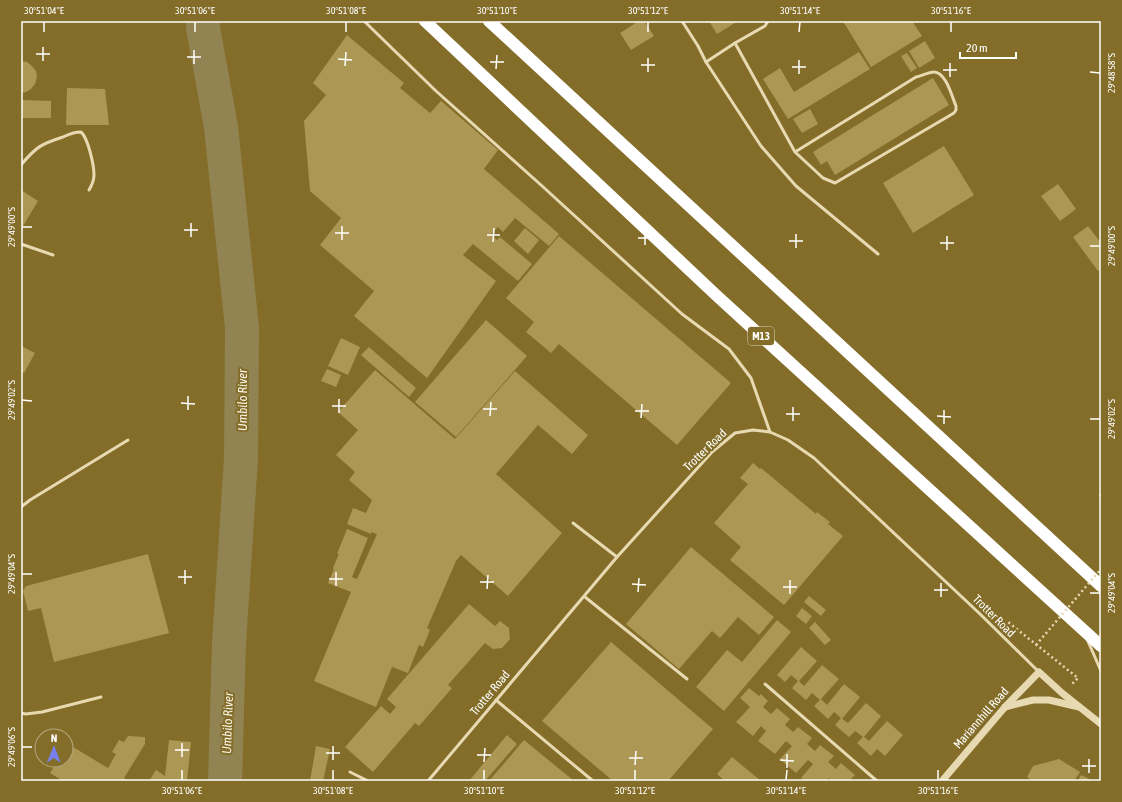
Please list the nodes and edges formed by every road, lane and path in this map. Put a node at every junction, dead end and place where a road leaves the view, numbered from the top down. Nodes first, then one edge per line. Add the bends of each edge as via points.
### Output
1 (364, 21) edge
2 (425, 21) edge
3 (488, 21) edge
4 (682, 21) edge
5 (768, 21) edge
6 (735, 43) junction
7 (706, 62) junction
8 (795, 152) junction
9 (21, 165) edge
10 (90, 190) dead end
11 (21, 244) edge
12 (878, 254) dead end
13 (54, 255) dead end
14 (770, 432) junction
15 (128, 440) dead end
16 (1101, 495) edge
17 (1101, 499) edge
18 (21, 507) edge
19 (573, 523) dead end
20 (617, 558) junction
21 (1101, 569) edge
22 (1101, 586) edge
23 (585, 596) junction
24 (1008, 622) dead end
25 (1083, 629) junction
26 (1036, 645) junction
27 (1101, 646) edge
28 (1101, 671) edge
29 (1039, 672) junction
30 (687, 678) dead end
31 (1078, 678) dead end
32 (765, 684) dead end
33 (101, 697) dead end
34 (496, 700) junction
35 (1004, 707) junction
36 (1081, 707) junction
37 (21, 713) edge
38 (1101, 724) edge
39 (350, 772) dead end
40 (368, 781) edge
41 (428, 781) edge
42 (593, 781) edge
43 (877, 781) edge
44 (942, 781) edge

1 - 14 lane via 436,91 682,314 729,349 751,378
2 - 25 highway, M13 via 716,295
3 - 22 highway
4 - 7 lane
5 - 6 lane via 765,26
6 - 7 lane
6 - 8 lane
7 - 12 lane via 761,146 796,186
8 - 8 lane via 916,77 940,73 956,106 954,113 835,183 823,178
9 - 10 lane via 43,144 74,132 81,132 88,144 94,173
11 - 13 lane
14 - 20 lane, Trotter Road via 753,430 735,434 712,452
14 - 29 lane, Trotter Road via 788,440 814,458 980,613
15 - 18 lane
16 - 17 path
19 - 20 lane
20 - 23 lane, Trotter Road
21 - 26 path, bridge
23 - 30 lane
23 - 34 lane, Trotter Road
24 - 26 path
25 - 27 highway, M13
25 - 28 lane
26 - 31 path
29 - 35 street, Mariannhill Road
29 - 36 street
32 - 43 lane
33 - 37 lane via 42,712
34 - 41 lane, Trotter Road
34 - 42 lane
35 - 36 street via 1033,700 1049,700
35 - 44 street, Mariannhill Road
36 - 38 street
39 - 40 lane

